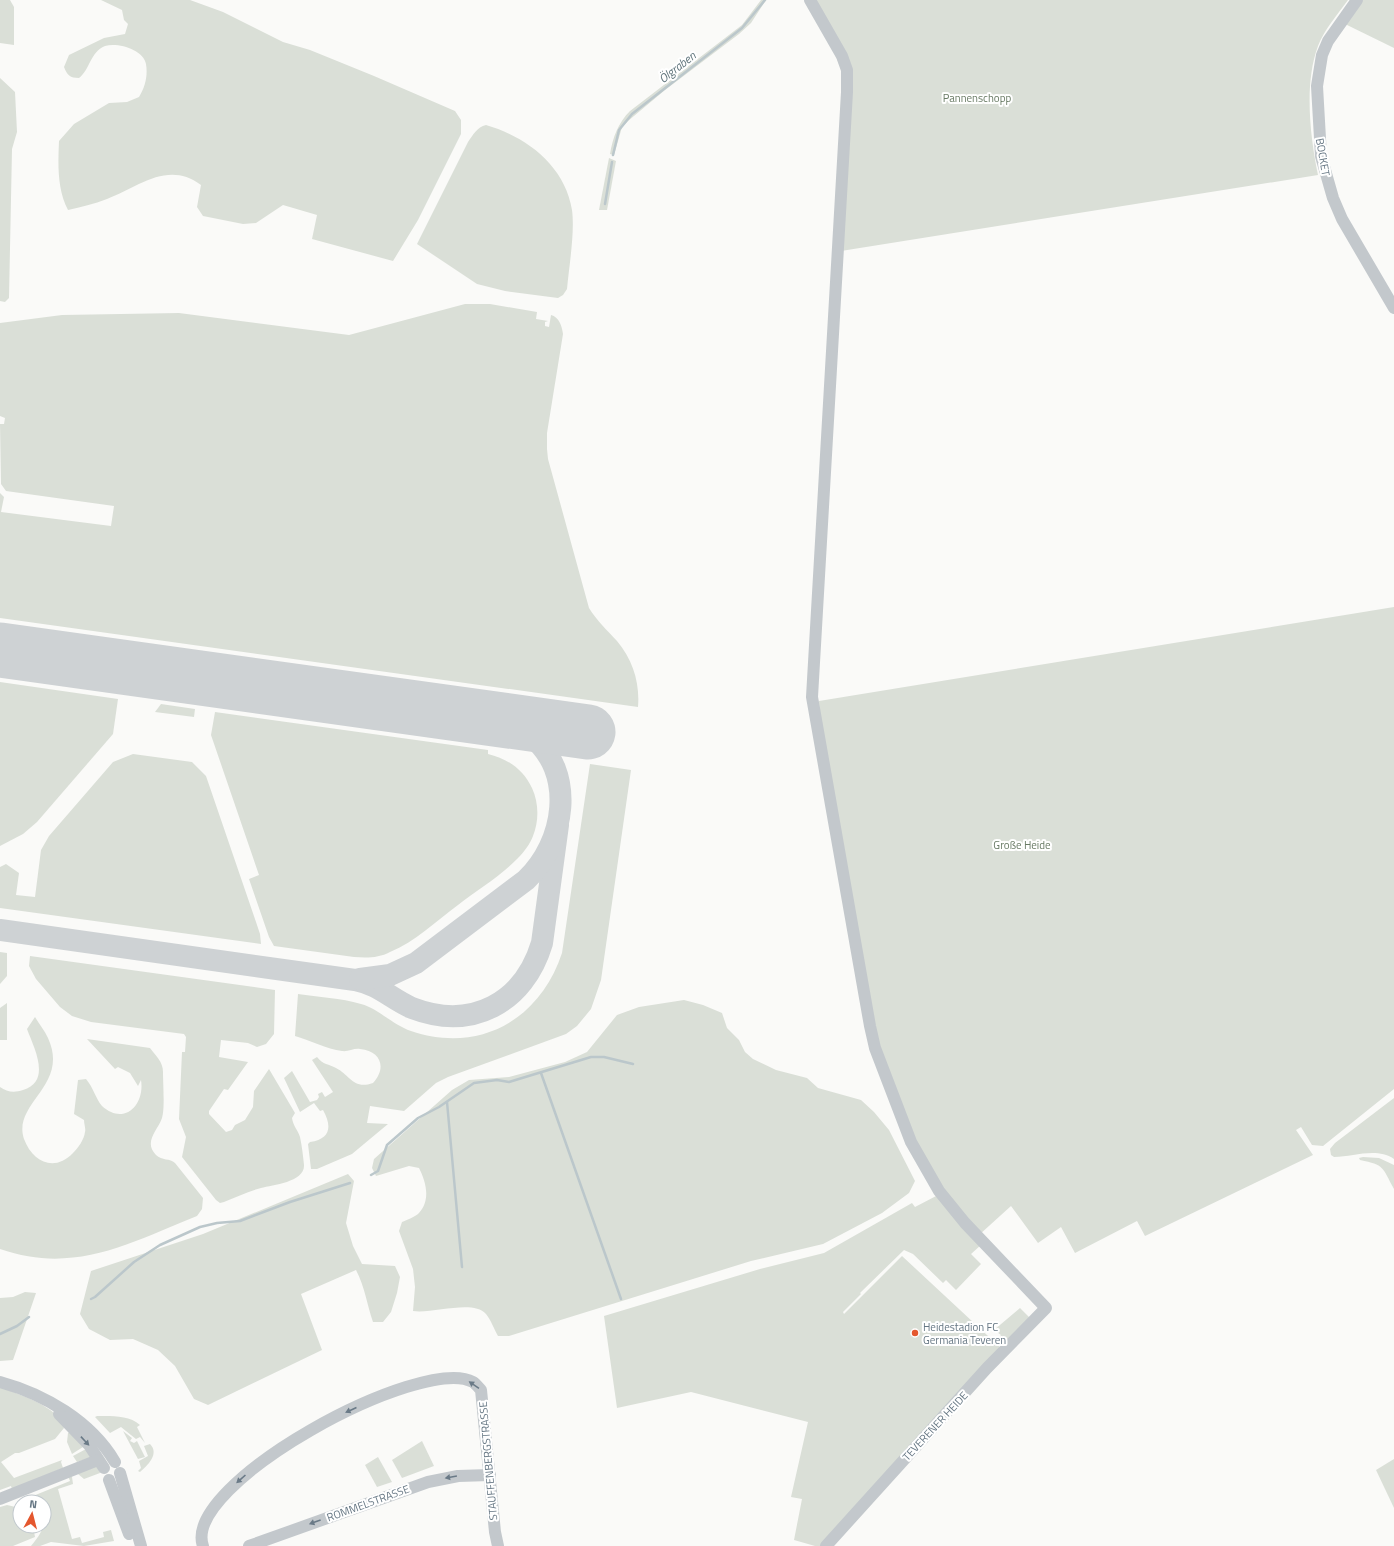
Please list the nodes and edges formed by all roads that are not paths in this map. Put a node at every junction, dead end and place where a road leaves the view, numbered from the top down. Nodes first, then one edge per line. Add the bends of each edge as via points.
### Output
1 (810, 0) edge
2 (1357, 0) edge
3 (1394, 308) edge
4 (0, 1382) edge
5 (50, 1404) junction
6 (115, 1462) dead end
7 (490, 1475) junction
8 (0, 1499) edge
9 (134, 1546) edge
10 (141, 1546) edge
11 (203, 1546) edge
12 (249, 1546) edge
13 (498, 1546) edge
14 (826, 1546) edge

1 - 14 street, TEVERENER HEIDE via 842,56 847,70 848,92 812,697 870,1026 874,1048 911,1142 939,1191 965,1223 1046,1308 987,1368
2 - 3 street, BOCKET via 1328,41 1322,55 1317,86 1321,156 1342,219
4 - 5 street via 29,1392
5 - 6 street via 65,1411 82,1424
5 -> 8 street via 89,1445 101,1464
7 -> 11 street, STAUFFENBERGSTRASSE via 481,1390 472,1382 462,1379 424,1382 385,1395 312,1428 262,1461 211,1510 203,1524
7 -> 12 street, ROMMELSTRASSE via 458,1476 419,1485
7 - 13 street, STAUFFENBERGSTRASSE
9 - 10 street via 115,1478

